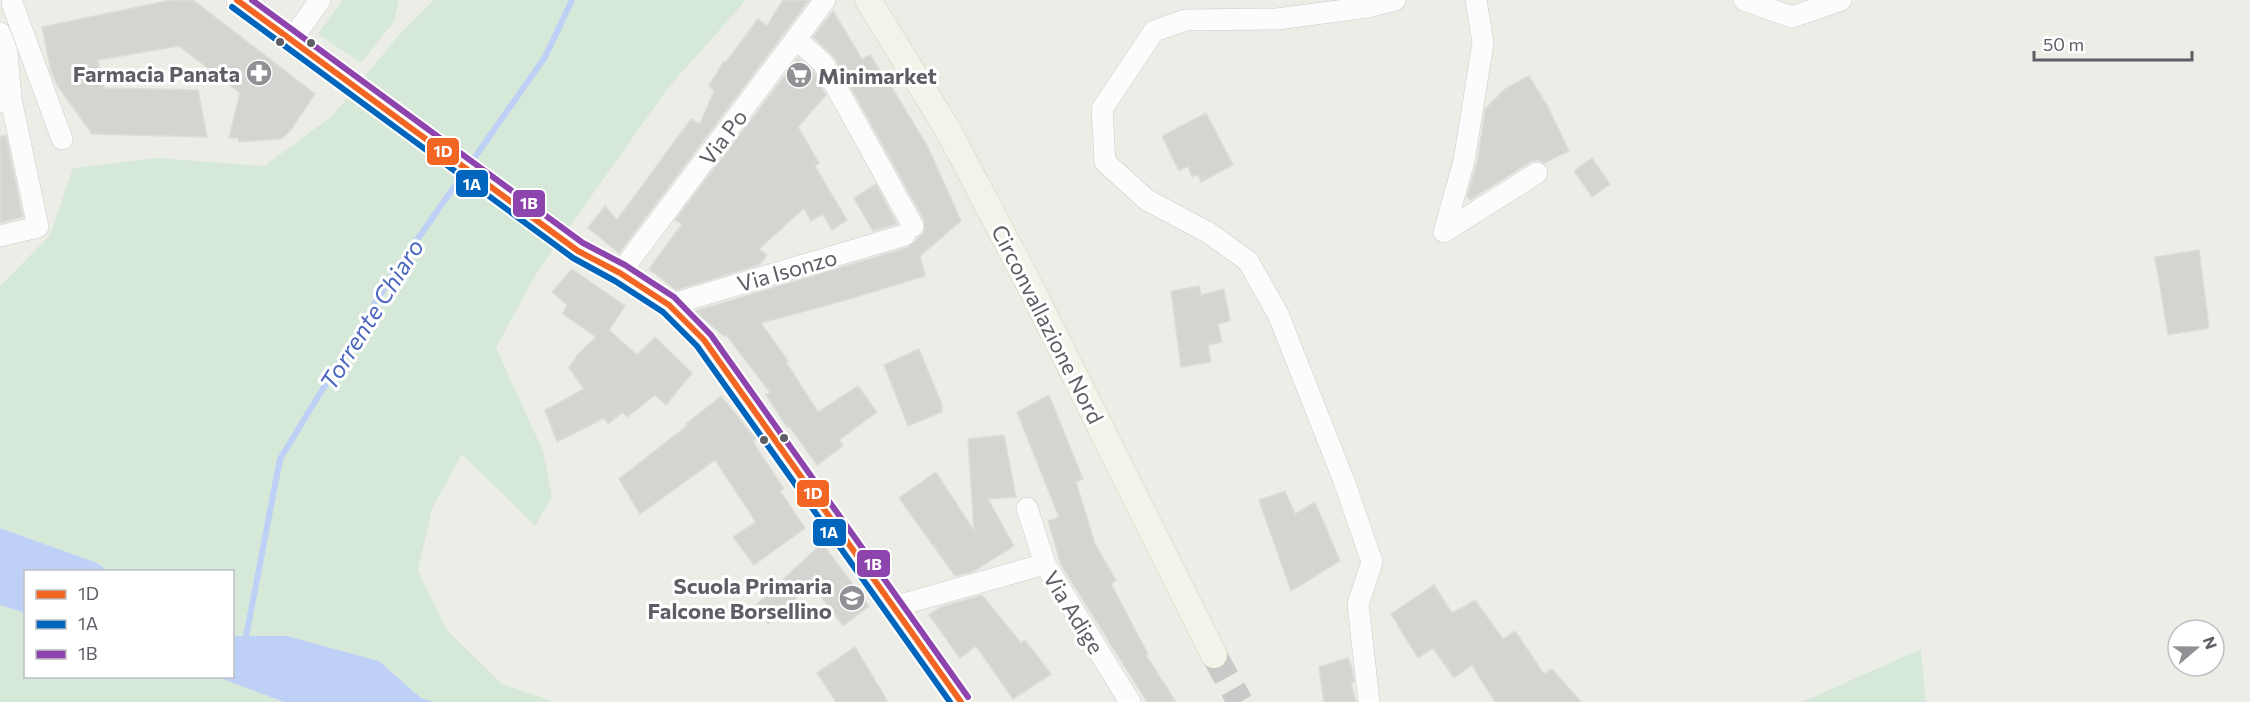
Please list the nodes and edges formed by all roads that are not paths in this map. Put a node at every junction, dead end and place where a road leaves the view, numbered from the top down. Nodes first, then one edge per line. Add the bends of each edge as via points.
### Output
1 (237, 0) edge
2 (320, 0) edge
3 (825, 0) edge
4 (868, 0) edge
5 (1395, 0) edge
6 (1476, 0) edge
7 (1744, 0) edge
8 (1841, 0) edge
9 (13, 3) edge
10 (796, 39) junction
11 (291, 41) junction
12 (2, 46) edge
13 (5, 101) edge
14 (62, 139) dead end
15 (1536, 173) dead end
16 (0, 236) edge
17 (620, 273) junction
18 (669, 305) junction
19 (1027, 508) dead end
20 (1045, 564) junction
21 (893, 607) junction
22 (1214, 655) tunnel mouth
23 (961, 702) edge
24 (1130, 702) edge
25 (1369, 702) edge

1 - 11 street
2 - 11 street
3 - 10 street, Via Po
4 - 22 main road, Circonvallazione Nord via 948,130
5 - 25 street via 1277,19 1186,20 1154,32 1102,109 1106,162 1147,200 1209,233 1248,261 1278,314 1372,562 1358,604
6 - 15 street via 1483,43 1464,161 1444,232
7 - 8 street via 1792,17
9 - 14 street
10 - 17 street, Via Po
10 - 18 street, Via Isonzo via 823,63 909,231
11 - 17 street via 578,251
12 - 13 street
13 - 16 street via 38,227
17 - 18 street
18 - 21 street via 704,340
19 - 20 street
20 - 21 street, Via Adige
20 - 24 street, Via Adige
21 - 23 street

